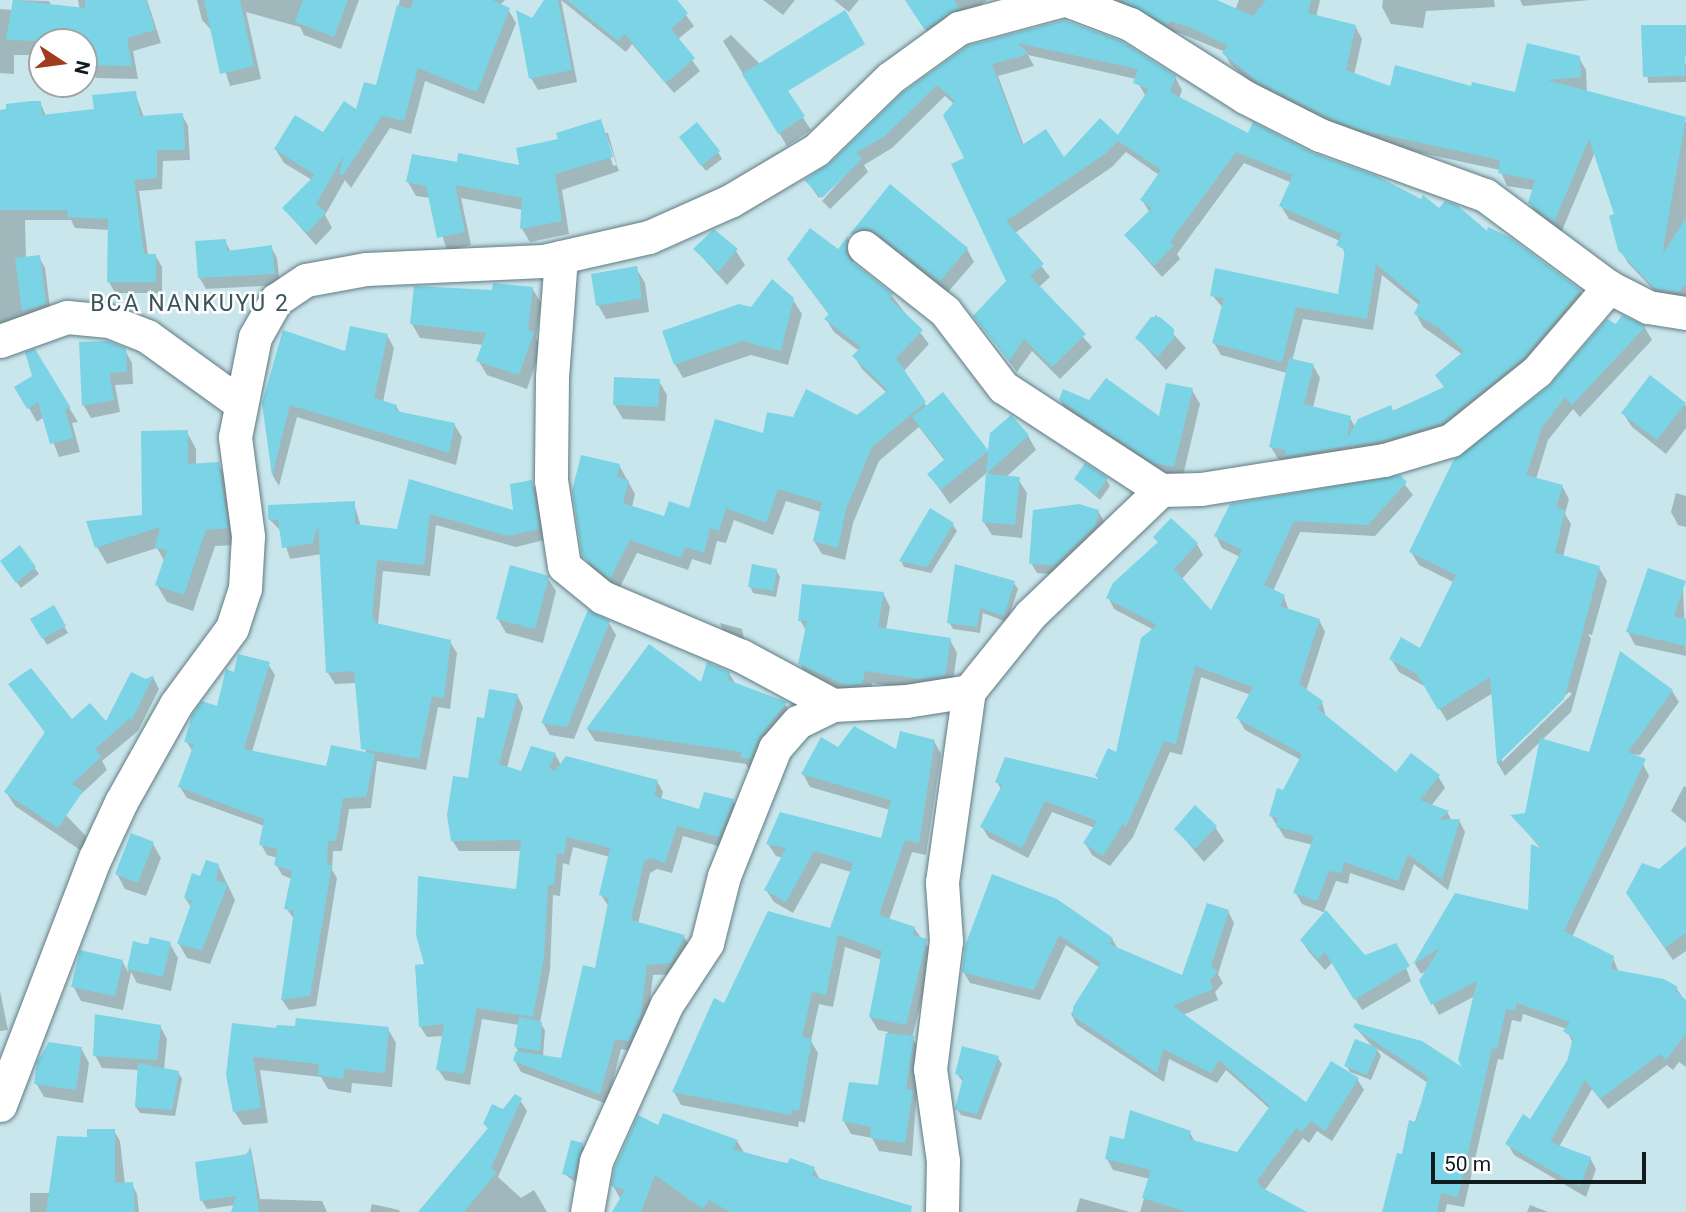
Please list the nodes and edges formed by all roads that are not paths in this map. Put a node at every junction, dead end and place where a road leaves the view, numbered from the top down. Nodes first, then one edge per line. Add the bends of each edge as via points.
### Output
1 (1065, 0) edge
2 (864, 247) dead end
3 (561, 257) junction
4 (1609, 288) junction
5 (1686, 313) edge
6 (0, 341) edge
7 (240, 403) junction
8 (1161, 490) junction
9 (969, 691) junction
10 (833, 705) junction
11 (0, 1105) edge
12 (587, 1212) edge
13 (942, 1212) edge

1 - 3 street via 959,28 890,78 816,150 730,201 649,237
1 - 4 street via 1130,24 1245,97 1320,135 1485,195
2 - 8 street via 945,312 1003,387
3 - 7 street via 366,269 306,281 275,300 255,337
3 - 10 street via 552,377 551,480 564,566 602,597 742,656
4 - 5 street via 1648,307
4 - 8 street via 1537,371 1451,440 1384,460 1200,489
6 - 7 street via 67,317 109,321 147,335
7 - 11 street via 235,437 247,536 245,588 232,628 176,704 121,802
8 - 9 street via 1030,615
9 - 10 street
9 - 13 street via 942,882 946,940 930,1069 943,1161
10 - 12 street via 797,722 775,748 724,876 707,943 667,1004 596,1161

